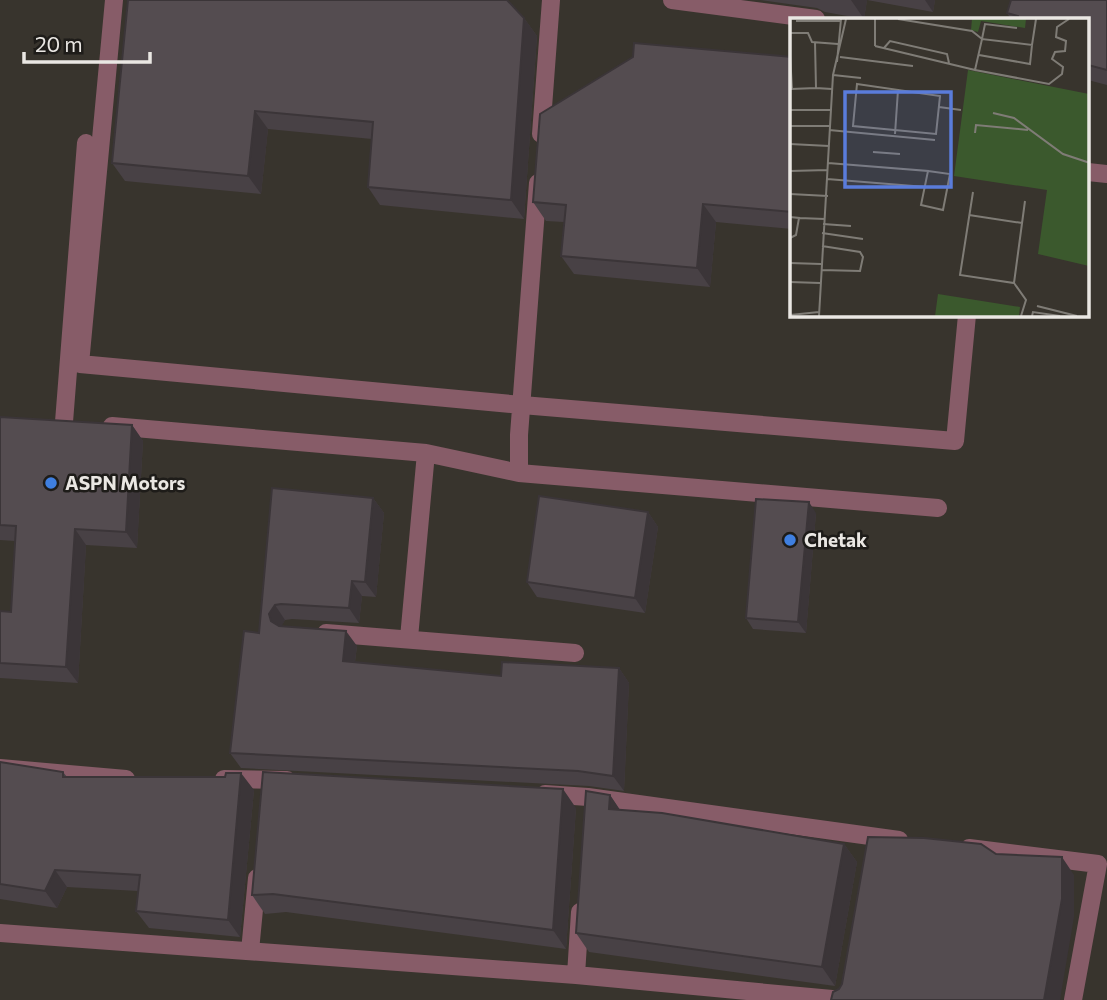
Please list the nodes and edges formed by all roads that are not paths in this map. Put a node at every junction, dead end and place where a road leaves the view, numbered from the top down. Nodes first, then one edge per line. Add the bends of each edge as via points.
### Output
1 (114, 0) edge
2 (551, 0) edge
3 (672, 0) edge
4 (808, 18) edge
5 (86, 143) dead end
6 (967, 317) edge
7 (522, 405) junction
8 (426, 453) junction
9 (519, 473) junction
10 (938, 508) dead end
11 (304, 631) edge
12 (409, 638) junction
13 (575, 653) dead end
14 (0, 768) edge
15 (146, 779) edge
16 (213, 779) edge
17 (308, 782) edge
18 (532, 794) edge
19 (912, 842) edge
20 (952, 846) edge
21 (258, 858) edge
22 (581, 893) edge
23 (0, 933) edge
24 (250, 951) junction
25 (576, 975) junction
26 (844, 995) edge
27 (1073, 1000) edge

1 - 7 street via 80,363
2 - 7 street
3 - 4 street
5 - 8 street via 71,423
6 - 7 street via 955,441
7 - 9 street
8 - 9 street
8 - 12 street
9 - 10 street
11 - 12 street
12 - 13 street
14 - 15 street
16 - 17 street via 266,786
18 - 19 street via 871,844
20 - 27 street via 1098,864
21 - 24 street
22 - 25 street
23 - 24 street
24 - 25 street
25 - 26 street

